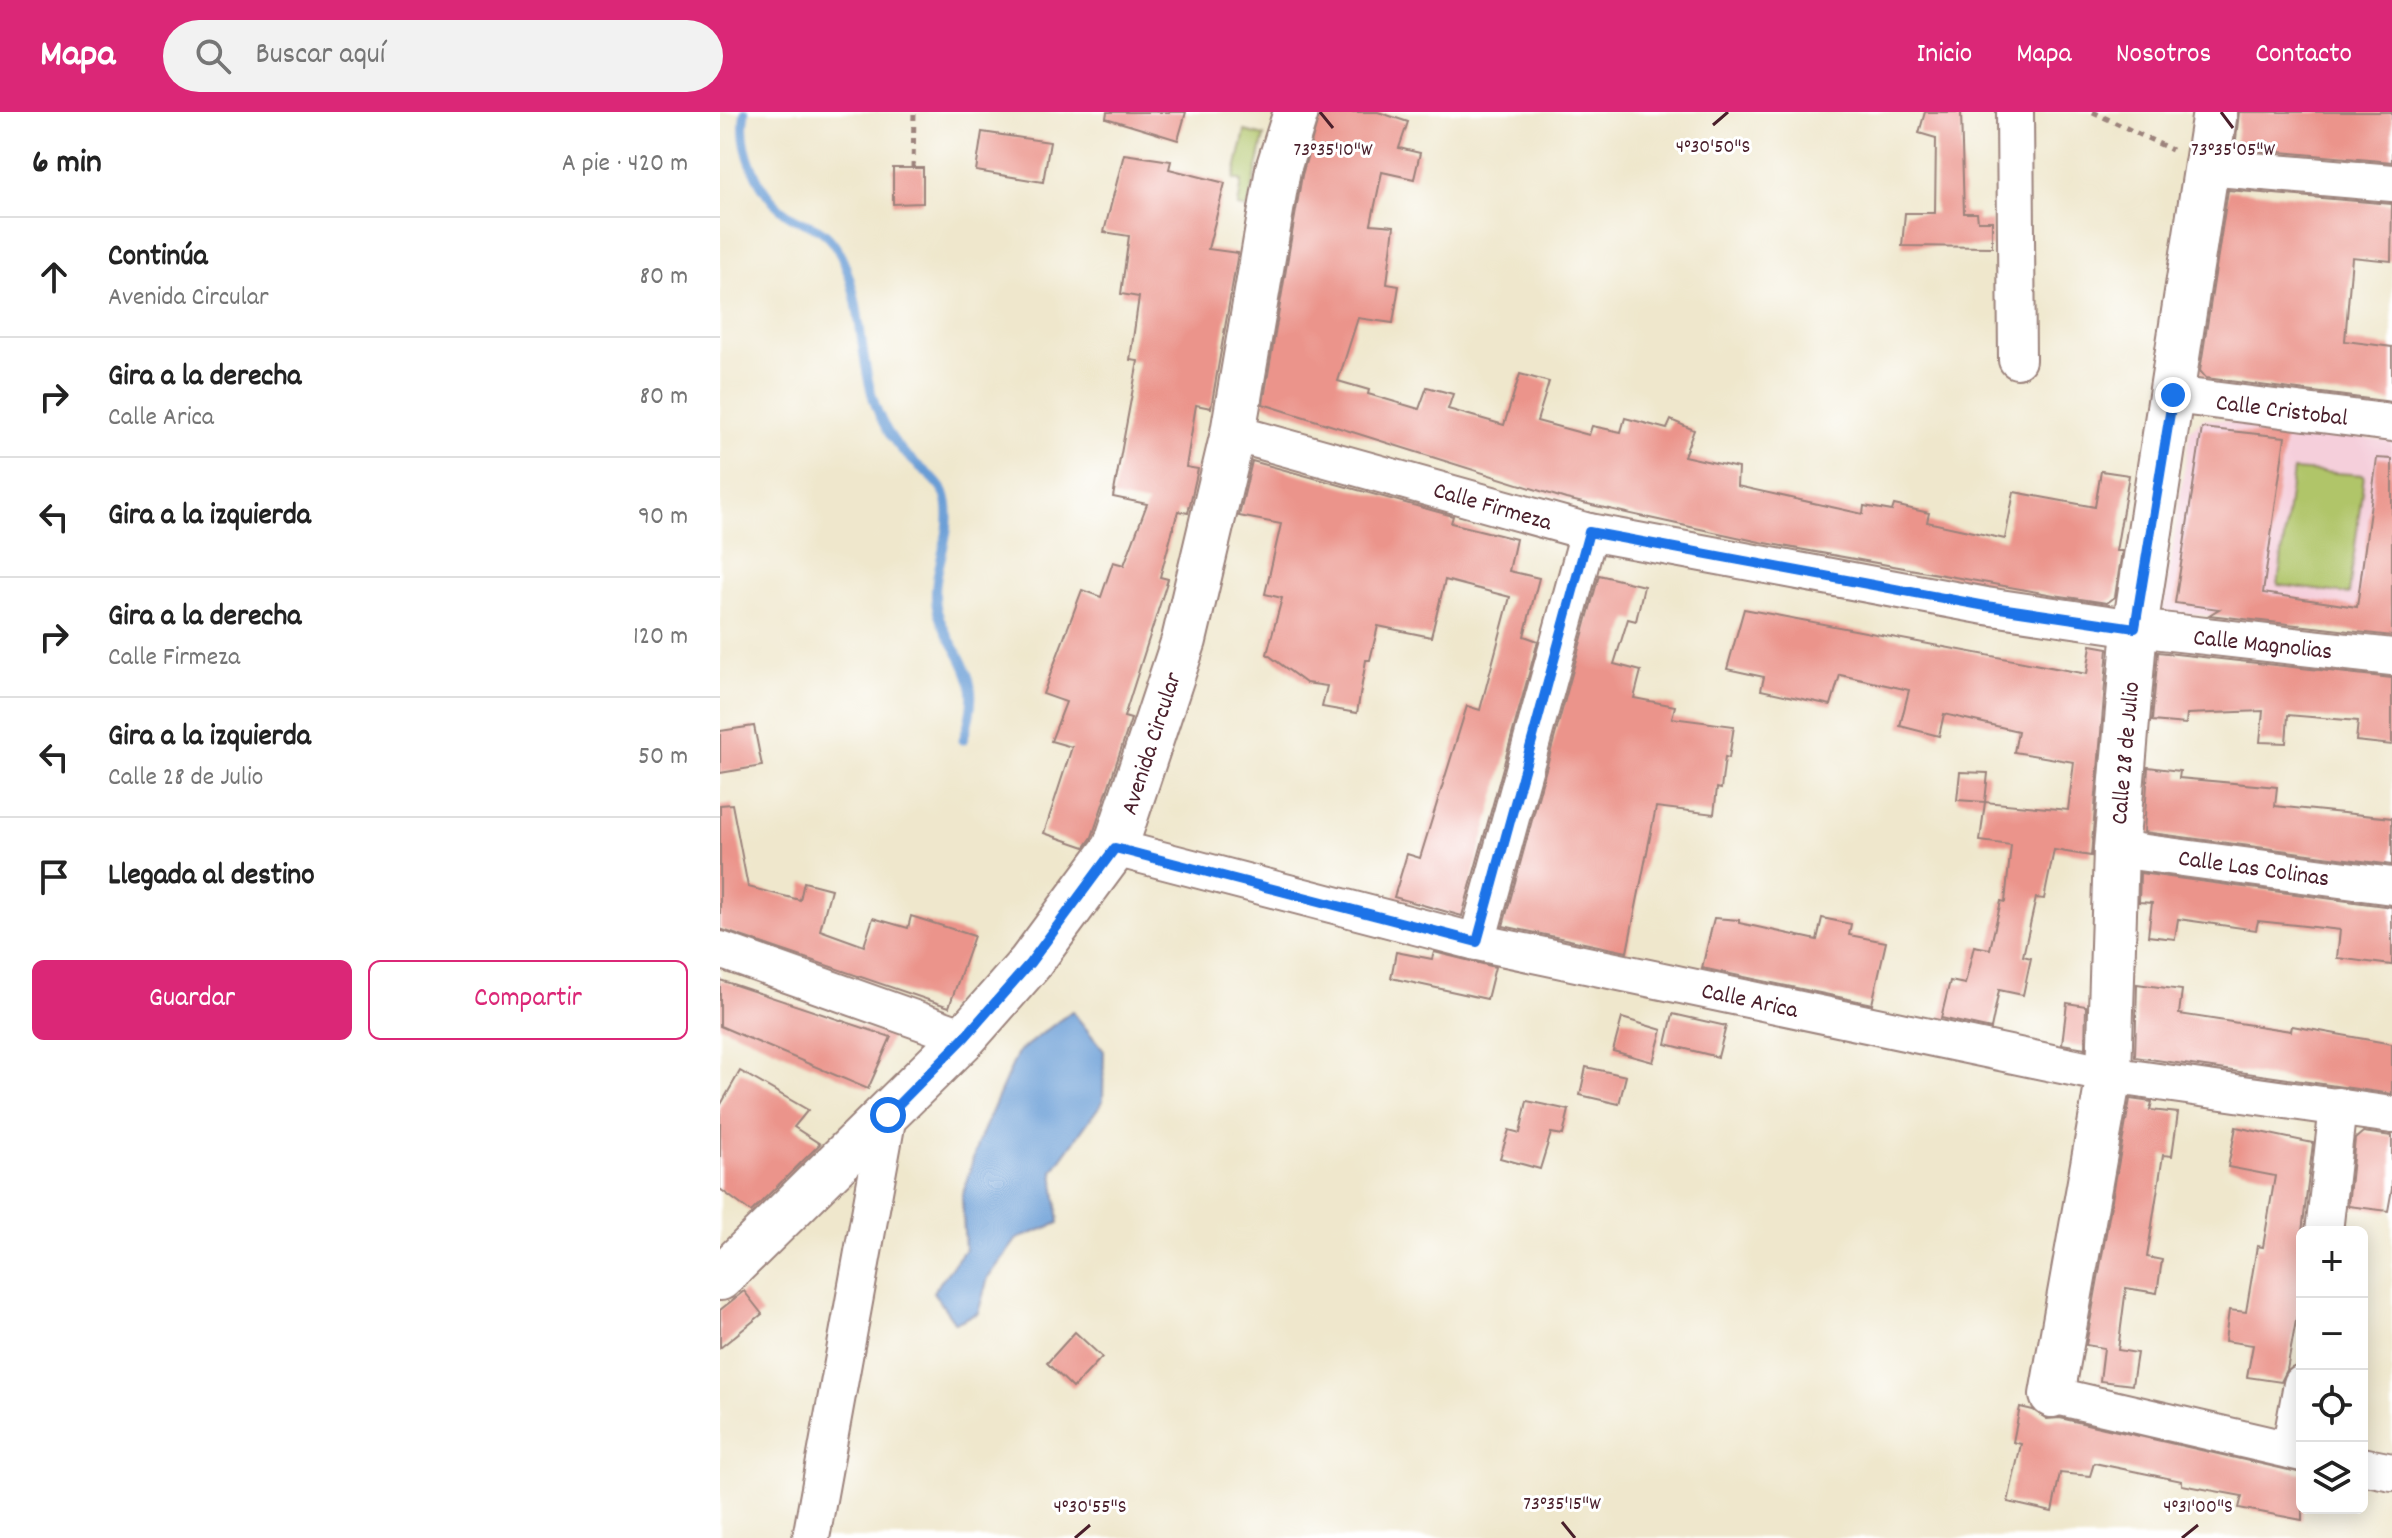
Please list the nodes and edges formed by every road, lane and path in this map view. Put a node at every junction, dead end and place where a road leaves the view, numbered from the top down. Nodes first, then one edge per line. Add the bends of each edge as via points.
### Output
1 (914, 112) edge
2 (1296, 112) edge
3 (2015, 112) edge
4 (2093, 112) edge
5 (2215, 112) edge
6 (2206, 167) junction
7 (913, 168) dead end
8 (2392, 183) edge
9 (2017, 360) dead end
10 (2173, 395) junction
11 (2392, 423) edge
12 (1233, 433) junction
13 (1589, 532) junction
14 (2135, 628) junction
15 (2392, 657) edge
16 (1115, 848) junction
17 (2116, 849) junction
18 (2392, 886) edge
19 (1477, 942) junction
20 (720, 950) edge
21 (965, 1037) junction
22 (2109, 1075) junction
23 (2338, 1106) junction
24 (888, 1115) junction
25 (2392, 1115) edge
26 (2325, 1226) edge
27 (720, 1278) edge
28 (2052, 1395) joint
29 (2296, 1452) edge
30 (2368, 1467) edge
31 (2392, 1472) edge
32 (811, 1538) edge

1 - 7 path
2 - 12 street, Avenida Circular via 1264,236
3 - 9 street
4 - 6 path
5 - 6 street, Calle 28 de Julio
6 - 8 street
6 - 10 street, Calle 28 de Julio
10 - 11 street, Calle Cristobal
10 - 14 street, Calle 28 de Julio
12 - 13 street, Calle Firmeza
12 - 16 street, Avenida Circular via 1184,640
13 - 14 street, Calle Firmeza via 1986,606
13 - 19 street
14 - 15 street, Calle Magnolias
14 - 17 street, Calle 28 de Julio
16 - 19 street, Calle Arica
16 - 21 street, Avenida Circular via 1030,963
17 - 18 street, Calle Las Colinas
17 - 22 street, Calle 28 de Julio
19 - 22 street, Calle Arica
20 - 21 street
21 - 24 street, Avenida Circular
22 - 23 street, Calle Arica
22 - 28 street, Calle 28 de Julio
23 - 25 street, Calle Arica
23 - 26 street
24 - 27 street, Avenida Circular
24 - 32 street
28 - 29 street
30 - 31 street

